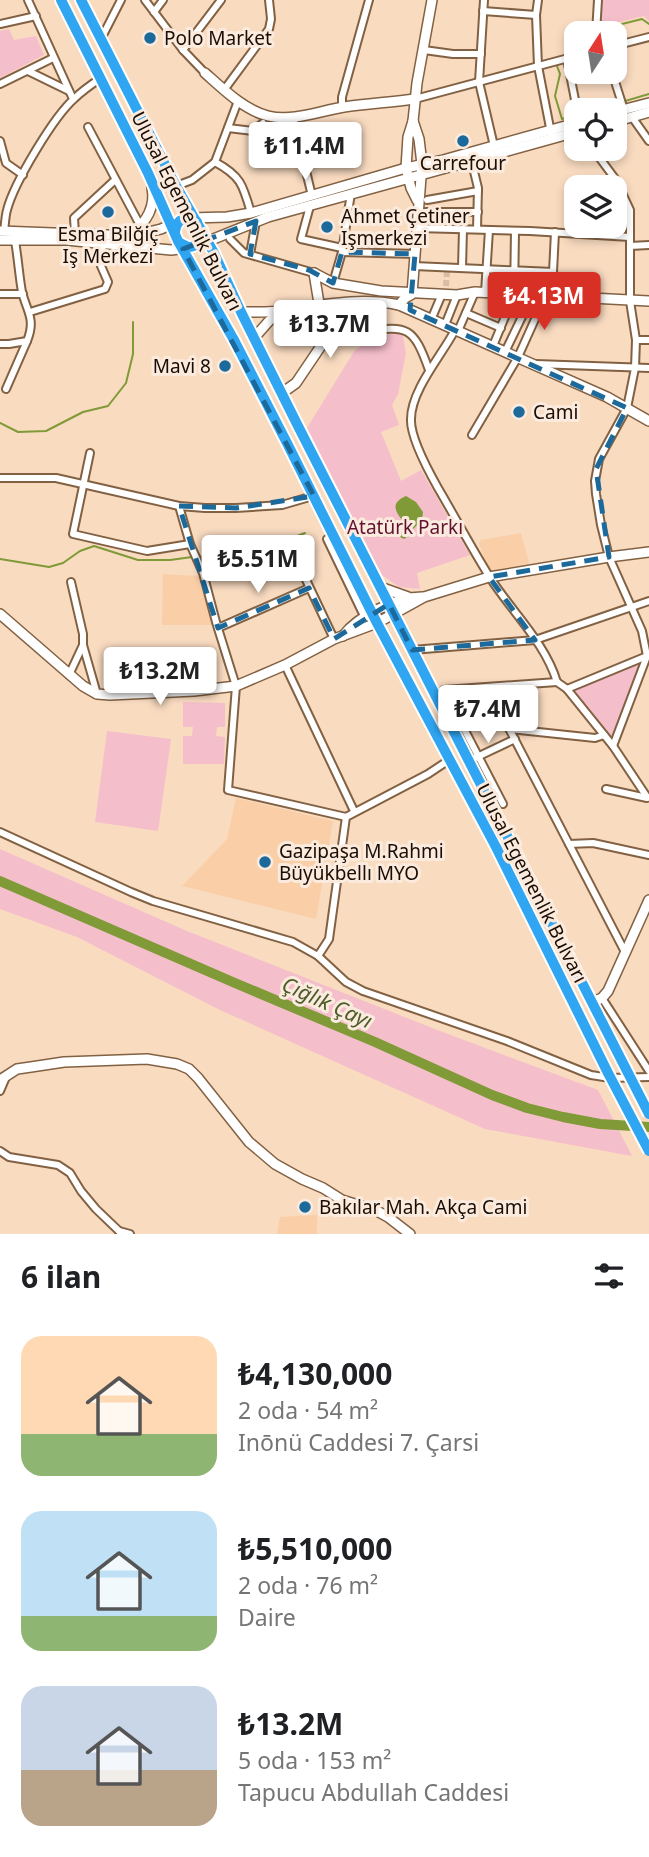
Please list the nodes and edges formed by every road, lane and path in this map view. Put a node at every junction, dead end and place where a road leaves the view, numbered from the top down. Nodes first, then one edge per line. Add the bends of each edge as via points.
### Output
1 (28, 0) edge
2 (61, 0) edge
3 (80, 0) edge
4 (121, 0) edge
5 (145, 0) edge
6 (163, 0) edge
7 (221, 0) edge
8 (269, 0) edge
9 (369, 0) edge
10 (432, 0) edge
11 (484, 0) edge
12 (538, 0) edge
13 (598, 0) edge
14 (483, 11) junction
15 (154, 12) junction
16 (536, 15) junction
17 (36, 16) junction
18 (597, 21) edge
19 (0, 24) edge
20 (649, 37) edge
21 (101, 39) junction
22 (627, 43) edge
23 (183, 50) junction
24 (424, 51) junction
25 (481, 54) junction
26 (53, 58) junction
27 (564, 59) edge
28 (538, 66) junction
29 (28, 71) junction
30 (205, 73) joint
31 (101, 78) junction
32 (480, 82) junction
33 (0, 84) edge
34 (225, 90) junction
35 (69, 91) junction
36 (73, 99) junction
37 (415, 99) junction
38 (238, 101) junction
39 (649, 103) edge
40 (627, 106) edge
41 (342, 108) junction
42 (649, 113) edge
43 (293, 117) junction
44 (632, 117) junction
45 (627, 118) edge
46 (413, 121) junction
47 (263, 123) dead end
48 (88, 127) dead end
49 (228, 128) junction
50 (564, 128) edge
51 (564, 133) edge
52 (552, 134) junction
53 (0, 141) edge
54 (649, 141) edge
55 (494, 146) junction
56 (471, 156) junction
57 (602, 161) edge
58 (215, 162) junction
59 (3, 163) edge
60 (422, 164) junction
61 (148, 173) junction
62 (407, 173) junction
63 (23, 174) junction
64 (421, 174) junction
65 (115, 180) junction
66 (176, 186) junction
67 (478, 191) junction
68 (351, 193) junction
69 (422, 200) junction
70 (311, 201) junction
71 (426, 212) dead end
72 (478, 212) junction
73 (253, 217) junction
74 (141, 227) junction
75 (416, 228) junction
76 (463, 229) junction
77 (478, 229) junction
78 (489, 230) junction
79 (515, 231) junction
80 (187, 232) junction
81 (555, 232) junction
82 (75, 234) junction
83 (2, 235) edge
84 (132, 236) junction
85 (631, 237) junction
86 (230, 239) dead end
87 (15, 241) junction
88 (208, 241) junction
89 (103, 243) junction
90 (649, 245) edge
91 (631, 246) junction
92 (342, 250) junction
93 (250, 254) junction
94 (415, 254) junction
95 (414, 266) junction
96 (462, 268) junction
97 (486, 270) junction
98 (514, 270) junction
99 (553, 272) junction
100 (314, 273) junction
101 (333, 284) junction
102 (444, 291) junction
103 (0, 293) edge
104 (480, 293) junction
105 (23, 294) junction
106 (412, 294) junction
107 (457, 295) junction
108 (514, 295) junction
109 (531, 296) junction
110 (548, 297) junction
111 (630, 301) junction
112 (649, 301) edge
113 (318, 304) junction
114 (399, 305) junction
115 (282, 311) junction
116 (30, 312) junction
117 (241, 312) junction
118 (466, 313) junction
119 (431, 320) junction
120 (445, 325) junction
121 (501, 328) junction
122 (365, 331) dead end
123 (456, 331) junction
124 (254, 338) junction
125 (636, 340) junction
126 (649, 340) edge
127 (27, 341) junction
128 (0, 344) edge
129 (493, 346) junction
130 (505, 352) junction
131 (518, 358) junction
132 (531, 363) junction
133 (635, 368) junction
134 (649, 368) edge
135 (429, 370) junction
136 (6, 389) dead end
137 (282, 393) junction
138 (627, 408) junction
139 (649, 421) edge
140 (472, 435) dead end
141 (90, 453) dead end
142 (0, 478) edge
143 (84, 484) junction
144 (313, 496) junction
145 (179, 506) junction
146 (327, 539) dead end
147 (190, 544) junction
148 (291, 548) dead end
149 (649, 552) edge
150 (609, 556) junction
151 (489, 577) junction
152 (71, 582) dead end
153 (380, 587) junction
154 (309, 588) junction
155 (410, 597) junction
156 (424, 597) junction
157 (649, 601) edge
158 (633, 607) junction
159 (392, 609) junction
160 (0, 614) edge
161 (371, 618) junction
162 (218, 628) junction
163 (338, 637) junction
164 (535, 640) junction
165 (83, 645) junction
166 (412, 650) junction
167 (648, 655) edge
168 (285, 665) junction
169 (69, 675) junction
170 (557, 682) junction
171 (236, 686) junction
172 (488, 688) junction
173 (567, 689) junction
174 (97, 694) junction
175 (510, 729) junction
176 (604, 735) junction
177 (514, 739) junction
178 (612, 746) junction
179 (474, 758) junction
180 (449, 760) junction
181 (606, 789) dead end
182 (648, 798) edge
183 (503, 804) dead end
184 (354, 811) junction
185 (346, 817) junction
186 (0, 832) edge
187 (569, 844) junction
188 (649, 855) edge
189 (649, 902) edge
190 (625, 952) junction
191 (318, 956) junction
192 (597, 1000) junction
193 (649, 1071) edge
194 (649, 1077) edge
195 (3, 1078) edge
196 (0, 1091) edge
197 (649, 1114) edge
198 (0, 1151) edge
199 (649, 1151) edge
200 (118, 1233) edge
201 (130, 1234) edge
202 (410, 1234) edge

1 - 17 street
2 - 31 highway, Ulusal Egemenlik Bulvarı
3 - 21 highway, Ulusal Egemenlik Bulvarı
4 - 21 street
5 - 15 street
6 - 15 street
7 - 23 street
8 - 34 street via 269,29
9 - 41 street
10 - 24 street
11 - 14 street
12 - 16 street
13 - 18 street
14 - 16 street
14 - 25 street
15 - 23 street
16 - 28 street
17 - 19 street
17 - 26 street
20 - 22 street
21 - 66 highway, Ulusal Egemenlik Bulvarı
23 - 30 street
24 - 25 street
24 - 37 street
25 - 32 street
26 - 29 street
26 - 35 street
27 - 28 street
28 - 32 street
28 - 52 street
29 - 33 street
29 - 35 street
30 - 34 street
31 - 36 street
31 - 61 highway, Ulusal Egemenlik Bulvarı
32 - 37 street
32 - 55 street
34 - 38 street
35 - 36 street
36 - 63 street
37 - 41 street
37 - 46 street
38 - 43 street via 270,117
38 - 49 street
39 - 40 street
41 - 43 street
42 - 44 street
43 - 70 street
44 - 45 street
44 - 54 street
46 - 60 street
46 - 62 street
47 - 49 street via 253,131
48 - 65 street
49 - 58 street
50 - 52 street
51 - 52 street
52 - 55 street
52 - 56 street
53 - 59 street
55 - 56 street
56 - 60 street
56 - 64 street
56 - 67 street
57 - 85 street via 630,210
58 - 66 street
58 - 73 street via 240,182
59 - 63 street
60 - 62 street
60 - 64 street
61 - 74 street via 154,196
61 - 80 highway, Ulusal Egemenlik Bulvarı
62 - 64 street
62 - 68 street
62 - 69 street
62 - 70 street
63 - 83 street via 7,209
64 - 69 street
65 - 74 street
65 - 82 street via 74,218
66 - 80 highway, Ulusal Egemenlik Bulvarı
67 - 69 street
67 - 72 street
68 - 70 street
68 - 92 street
69 - 75 street
70 - 73 street
70 - 92 street via 301,239
71 - 72 street
72 - 77 street
73 - 80 street via 227,217
73 - 88 street
73 - 93 street
74 - 84 street
75 - 76 street
75 - 94 street
76 - 77 street
76 - 96 street
77 - 78 street
78 - 79 street
78 - 97 street
79 - 81 street
79 - 98 street
80 - 84 street via 161,229
80 - 88 highway, Ulusal Egemenlik Bulvarı
80 - 89 street via 171,250
80 - 144 highway, Ulusal Egemenlik Bulvarı via 234,340
81 - 85 street
81 - 99 street
82 - 83 street
82 - 84 street
83 - 87 street
85 - 91 street
86 - 93 street
87 - 89 street
87 - 105 street
88 - 117 highway, Ulusal Egemenlik Bulvarı
89 - 116 street via 105,289
90 - 91 street
91 - 111 street
92 - 94 street
92 - 101 street
93 - 100 street
94 - 95 street
95 - 96 street
95 - 106 street
96 - 97 street
97 - 98 street
97 - 104 street
98 - 99 street
98 - 108 street
99 - 110 street
100 - 101 street
100 - 113 street
101 - 106 street
102 - 106 street
102 - 107 street
102 - 119 street
103 - 105 street
104 - 107 street
104 - 108 street
104 - 118 street
105 - 116 street
106 - 114 street
107 - 120 street
108 - 109 street
108 - 121 street
109 - 110 street
109 - 130 street
110 - 111 street
110 - 131 street
111 - 112 street
111 - 125 street
113 - 114 street via 369,301
113 - 115 street
113 - 137 street via 325,340 296,383
114 - 119 street
115 - 117 street
115 - 124 street
116 - 127 street
117 - 124 highway, Ulusal Egemenlik Bulvarı
118 - 121 street
118 - 123 street
119 - 120 street
120 - 123 street
121 - 129 street
122 - 135 street via 402,329 420,344
123 - 129 street
123 - 135 street
124 - 137 highway, Ulusal Egemenlik Bulvarı
125 - 126 street
125 - 133 street
127 - 128 street
127 - 136 street
129 - 130 street
130 - 131 street
131 - 132 street
131 - 140 street
132 - 133 street
132 - 138 street
133 - 134 street
133 - 138 street
135 - 151 street via 413,407 411,428 428,469
137 - 153 highway, Ulusal Egemenlik Bulvarı
138 - 139 street
138 - 150 street via 596,469 596,494
141 - 143 street
142 - 143 street via 56,478
143 - 145 street
143 - 147 street via 73,534 147,551
144 - 145 street via 270,506
144 - 161 highway, Ulusal Egemenlik Bulvarı
145 - 147 street
146 - 161 street
147 - 162 street
148 - 154 street
149 - 150 street
150 - 151 street
150 - 158 street
151 - 156 street
151 - 164 street
152 - 165 street
153 - 155 street
153 - 159 highway, Ulusal Egemenlik Bulvarı
154 - 162 street
154 - 163 street
155 - 156 street
155 - 159 street
156 - 159 street
157 - 158 street
158 - 164 street
158 - 167 street
159 - 161 street
159 - 166 highway, Ulusal Egemenlik Bulvarı
160 - 169 street
161 - 163 street via 352,634
161 - 180 highway, Ulusal Egemenlik Bulvarı
162 - 171 street
163 - 168 street
164 - 166 street
164 - 170 street
165 - 169 street
165 - 174 street
166 - 179 highway, Ulusal Egemenlik Bulvarı
167 - 173 street
167 - 178 street
168 - 171 street
168 - 184 street
169 - 174 street
170 - 172 street
170 - 173 street
171 - 174 street
171 - 185 street via 228,790
172 - 175 street
172 - 179 street via 443,690
173 - 176 street
175 - 176 street via 595,738
175 - 177 street
176 - 178 street
177 - 179 street
177 - 187 street
178 - 182 street
179 - 183 street
179 - 192 highway, Ulusal Egemenlik Bulvarı
180 - 184 street
180 - 199 highway, Ulusal Egemenlik Bulvarı, bridge
181 - 182 street
184 - 185 street
185 - 191 street via 329,939
186 - 191 street via 131,892 293,942
187 - 188 street via 600,844
187 - 190 street
189 - 190 street
190 - 192 street via 608,991
191 - 194 street via 363,991 591,1075
192 - 193 street
192 - 197 highway, Ulusal Egemenlik Bulvarı, bridge
195 - 196 street
195 - 202 street via 18,1069 64,1062 147,1059 177,1064 189,1069 249,1142 275,1164 342,1200 388,1217
198 - 200 street via 66,1170
200 - 201 street

